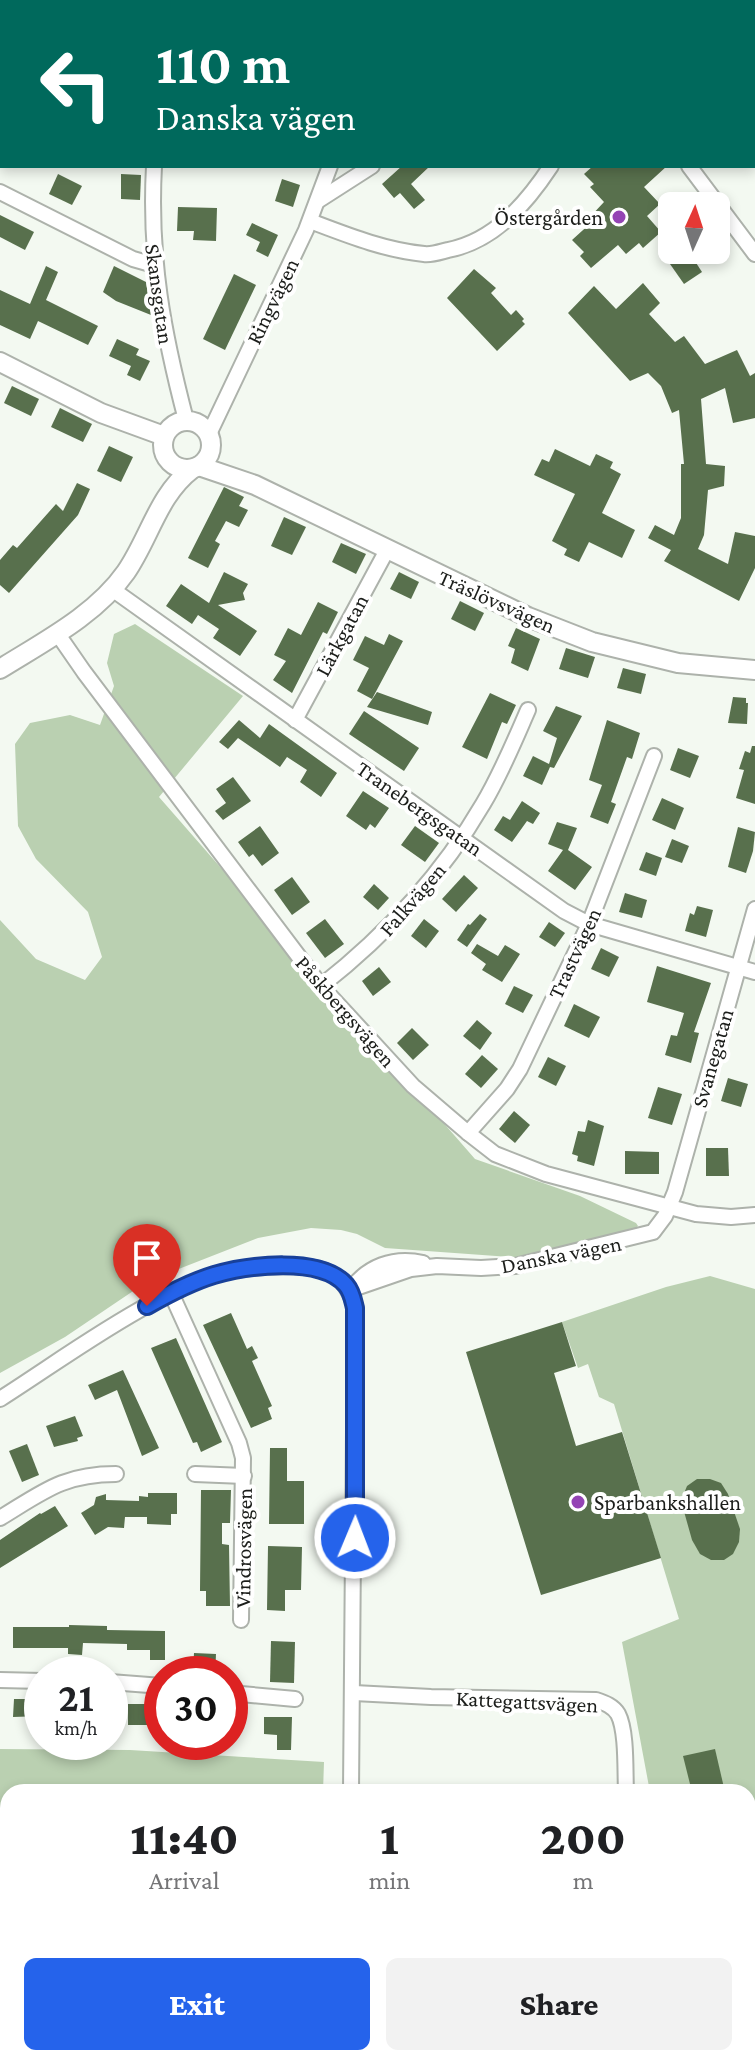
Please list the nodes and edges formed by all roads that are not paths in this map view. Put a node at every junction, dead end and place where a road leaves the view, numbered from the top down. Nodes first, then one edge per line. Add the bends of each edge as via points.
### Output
1 (154, 168) edge
2 (329, 168) edge
3 (369, 168) edge
4 (550, 168) edge
5 (690, 168) edge
6 (0, 192) edge
7 (319, 200) junction
8 (310, 221) junction
9 (755, 254) edge
10 (154, 265) junction
11 (0, 362) edge
12 (186, 420) junction
13 (164, 436) junction
14 (210, 442) junction
15 (167, 459) junction
16 (196, 467) junction
17 (255, 485) junction
18 (163, 499) junction
19 (387, 550) junction
20 (112, 589) junction
21 (57, 633) junction
22 (0, 669) edge
23 (755, 670) edge
24 (528, 710) dead end
25 (295, 720) junction
26 (654, 756) dead end
27 (463, 837) junction
28 (755, 909) edge
29 (589, 924) junction
30 (738, 968) junction
31 (755, 972) edge
32 (321, 986) junction
33 (468, 1133) junction
34 (668, 1207) junction
35 (755, 1215) edge
36 (350, 1290) junction
37 (171, 1293) junction
38 (0, 1399) edge
39 (116, 1474) dead end
40 (195, 1474) dead end
41 (244, 1476) junction
42 (0, 1518) edge
43 (241, 1620) dead end
44 (0, 1680) edge
45 (24, 1681) edge
46 (354, 1693) junction
47 (248, 1695) edge
48 (295, 1699) dead end
49 (351, 1784) edge
50 (626, 1784) edge

1 - 10 street, Skansgatan
2 - 7 street, Ringvägen
3 - 7 street
4 - 8 street via 532,195 470,246 427,255 383,247
5 - 9 street
6 - 10 street
7 - 8 street, Ringvägen
8 - 14 street, Ringvägen
10 - 12 street, Skansgatan
11 - 13 street via 101,413
12 - 13 street
12 - 14 street via 202,426
13 - 15 street
14 - 16 street via 207,459
14 - 17 street, Träslövsvägen
15 - 16 street via 180,468
15 - 18 street
16 - 17 street, Träslövsvägen
16 - 18 street
17 - 19 street, Träslövsvägen
18 - 20 street
19 - 23 street, Träslövsvägen via 592,642 678,663
19 - 25 street, Lärkgatan
20 - 21 street
20 - 25 street, Tranebergsgatan
21 - 22 street
21 - 32 street, Påskbergsvägen
24 - 27 street, Falkvägen via 498,778
25 - 27 street, Tranebergsgatan
26 - 29 street, Trastvägen
27 - 29 street, Tranebergsgatan
27 - 32 street, Falkvägen via 390,927
28 - 30 street, Svanegatan
29 - 30 street, Tranebergsgatan
29 - 33 street, Trastvägen via 514,1080
30 - 31 street, Tranebergsgatan
30 - 34 street, Svanegatan
32 - 33 street, Påskbergsvägen via 403,1076
33 - 34 street, Påskbergsvägen via 517,1164
34 - 35 street, Påskbergsvägen via 709,1215
34 - 36 street, Danska vägen via 658,1227 646,1236 515,1266 411,1269
36 - 37 street via 325,1272 285,1266 214,1275
36 - 46 street via 355,1308
37 - 38 street
37 - 41 street, Vindrosvägen via 239,1443
39 - 42 street via 68,1479
40 - 41 street, Vindrosvägen
41 - 43 street, Vindrosvägen
44 - 45 street
46 - 49 street
46 - 50 street, Kattegattsvägen via 596,1700 609,1705 622,1726
47 - 48 street

